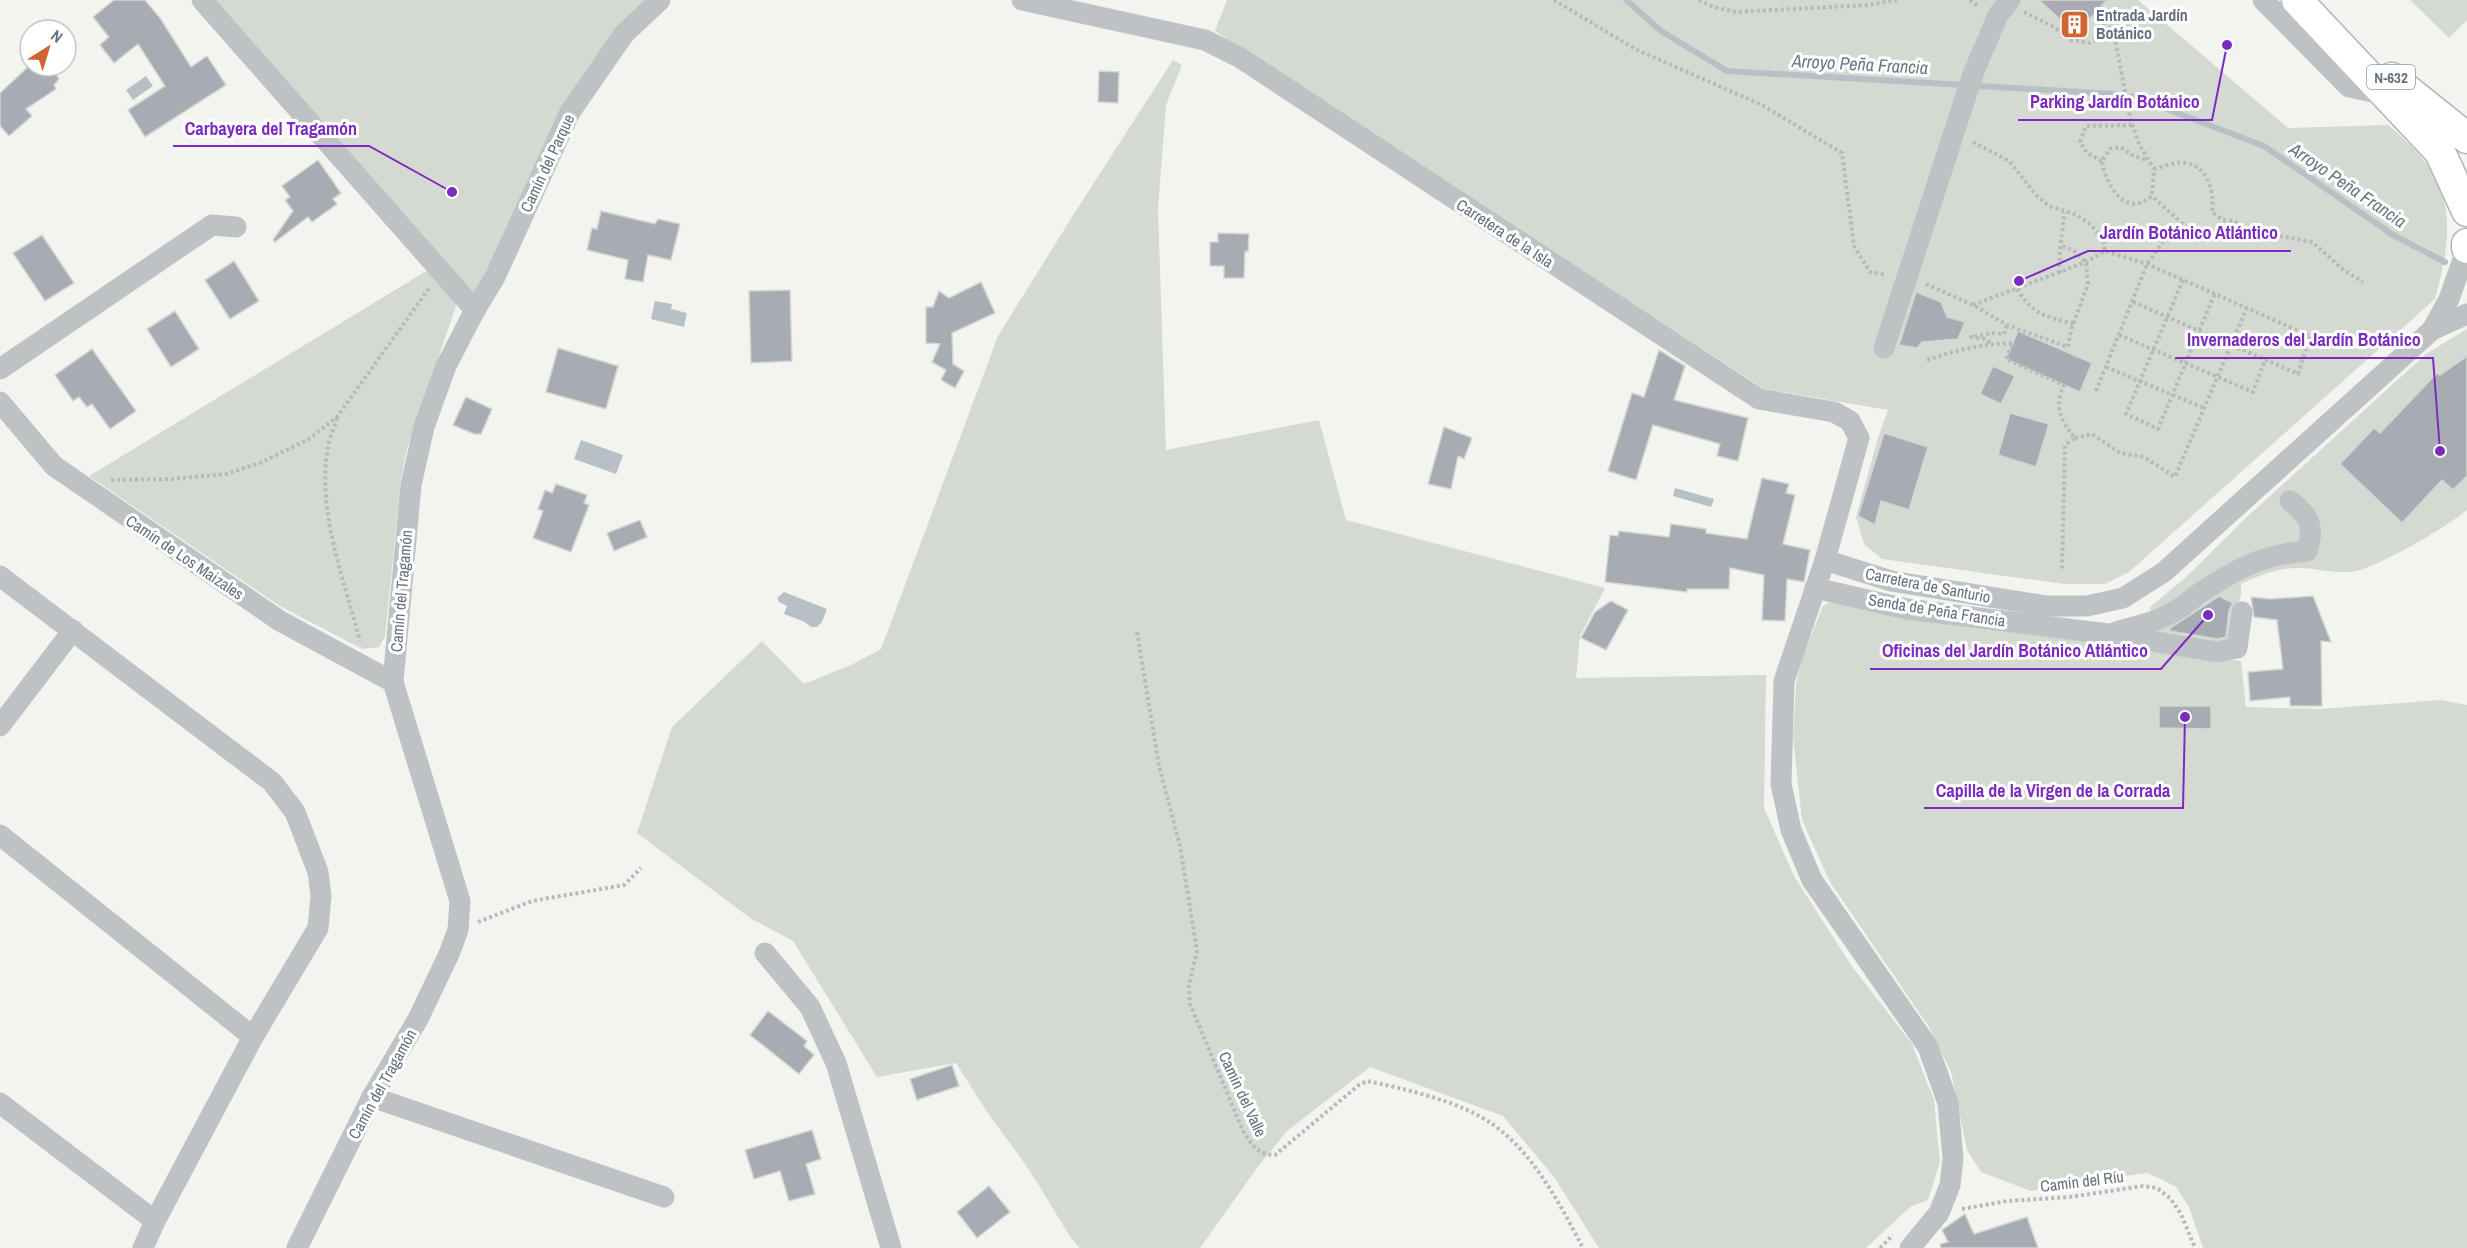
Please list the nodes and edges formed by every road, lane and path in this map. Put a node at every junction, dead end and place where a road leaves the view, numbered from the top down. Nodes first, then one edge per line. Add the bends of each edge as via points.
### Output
1 (202, 0) edge
2 (660, 0) edge
3 (1022, 0) edge
4 (1554, 0) edge
5 (1699, 0) edge
6 (1713, 0) edge
7 (1897, 0) edge
8 (2263, 0) edge
9 (2008, 3) edge
10 (1710, 5) junction
11 (2306, 8) edge
12 (2094, 14) dead end
13 (2114, 33) junction
14 (2388, 95) junction
15 (2133, 125) junction
16 (2467, 138) edge
17 (1969, 152) dead end
18 (2147, 160) junction
19 (2102, 161) junction
20 (2154, 169) junction
21 (2152, 196) junction
22 (2467, 211) edge
23 (2064, 212) junction
24 (236, 227) dead end
25 (2061, 246) junction
26 (2467, 247) edge
27 (2105, 251) junction
28 (2086, 262) junction
29 (2147, 264) junction
30 (441, 272) junction
31 (1929, 273) dead end
32 (2060, 273) junction
33 (2183, 280) junction
34 (1917, 282) junction
35 (2363, 282) dead end
36 (2017, 289) junction
37 (2215, 292) junction
38 (2133, 302) junction
39 (1973, 305) junction
40 (2247, 308) junction
41 (475, 310) junction
42 (2467, 314) edge
43 (2167, 317) junction
44 (2074, 324) junction
45 (2007, 325) junction
46 (2432, 330) junction
47 (2198, 331) junction
48 (2119, 335) junction
49 (2310, 336) junction
50 (2321, 343) dead end
51 (1990, 344) junction
52 (2231, 345) junction
53 (1884, 348) dead end
54 (2153, 350) junction
55 (1927, 360) dead end
56 (2265, 360) junction
57 (2185, 363) junction
58 (2106, 367) junction
59 (0, 369) edge
60 (2218, 377) junction
61 (2140, 381) junction
62 (2096, 391) dead end
63 (2172, 394) junction
64 (0, 402) edge
65 (2204, 408) junction
66 (338, 417) junction
67 (2074, 438) junction
68 (86, 488) junction
69 (2290, 501) dead end
70 (1825, 560) junction
71 (2062, 570) dead end
72 (0, 576) edge
73 (1815, 588) junction
74 (2242, 612) dead end
75 (73, 630) junction
76 (1137, 632) dead end
77 (2109, 634) junction
78 (367, 668) junction
79 (393, 682) junction
80 (0, 726) edge
81 (0, 835) edge
82 (641, 868) dead end
83 (458, 930) junction
84 (765, 953) dead end
85 (253, 1037) junction
86 (372, 1097) junction
87 (0, 1103) edge
88 (664, 1197) dead end
89 (1940, 1213) junction
90 (155, 1221) junction
91 (143, 1248) edge
92 (297, 1248) edge
93 (891, 1248) edge
94 (1583, 1248) edge
95 (1910, 1248) edge
96 (2194, 1248) edge

1 - 30 street
2 - 41 street, Camín del Parque via 624,34 570,112 495,277
3 - 70 street, Carretera de la Isla via 1205,40 1239,57 1759,399 1834,412 1850,421 1859,438
4 - 34 path via 1635,49 1762,105 1842,153 1854,246 1870,272
5 - 10 path
6 - 10 path
7 - 10 path via 1791,11 1736,12
8 - 14 street via 2349,87
9 - 13 path via 2071,40 2089,43
9 - 34 street via 1995,21 1973,74
11 - 14 highway, N-632
11 - 16 highway, N-632
12 - 13 path
13 - 15 path
14 - 22 highway, N-632 via 2440,152
15 - 18 path
15 - 19 path via 2086,126 2080,142 2086,153
17 - 23 path via 1972,141 2009,161 2036,195
18 - 19 path via 2120,147 2110,149
18 - 20 path
19 - 21 path via 2104,175 2127,202 2139,203
20 - 21 path
20 - 35 path via 2187,163 2199,169 2212,187 2212,212 2223,220 2234,221 2248,230 2312,242
21 - 29 path via 2187,228 2163,242
23 - 25 path
23 - 27 path via 2091,225 2103,240
24 - 59 street via 212,225
25 - 28 path via 2073,250
25 - 32 path
26 - 46 street, Carretera de Santurio via 2449,299
27 - 28 path
27 - 29 path
28 - 32 path
28 - 44 path via 2088,284
29 - 33 path
29 - 38 path
30 - 41 street
30 - 66 path
31 - 34 path
32 - 36 path
33 - 37 path
33 - 43 path
34 - 39 path
34 - 53 street
36 - 39 path
36 - 44 path via 2038,314
37 - 40 path
37 - 47 path
38 - 43 path
38 - 48 path
39 - 45 path
40 - 49 path
40 - 52 path
41 - 79 street, Camín del Tragamón via 446,366 424,427 411,485
42 - 46 street, Carretera de Santurio
43 - 47 path
43 - 54 path
44 - 45 path via 2068,347
45 - 51 path via 2004,334 1971,337
46 - 70 street, Carretera de Santurio via 2164,572 2123,598 2087,606 2046,606 1891,580
47 - 52 path
47 - 57 path
48 - 54 path
48 - 58 path
49 - 50 path
49 - 56 path via 2298,374
51 - 55 path
51 - 67 path via 2013,343 2006,359 2064,385 2058,408
52 - 56 path
52 - 60 path
54 - 57 path
54 - 61 path
56 - 60 path via 2253,392
57 - 60 path
57 - 63 path
58 - 61 path
58 - 62 path
60 - 65 path
61 - 63 path
61 - 63 path via 2126,414 2158,429
63 - 65 path
64 - 68 street, Camín de Los Maizales via 54,466
65 - 67 path via 2175,477 2144,457 2120,453 2092,434
66 - 68 path via 309,439 260,463 226,474 103,480
66 - 78 path via 327,453 326,501 337,559
67 - 71 path via 2065,445
68 - 78 street, Camín de Los Maizales via 280,621
69 - 77 street via 2306,513 2312,537 2307,551 2255,560 2173,612
70 - 73 street
72 - 75 street
73 - 77 street, Senda de Peña Francia via 1907,609
73 - 89 street via 1784,681 1781,784 1791,831 1812,880 1928,1047 1948,1102 1953,1158 1950,1185
74 - 77 street, Senda de Peña Francia via 2237,648 2217,652
75 - 80 street
75 - 85 street via 272,782 295,812 318,872 318,928
76 - 94 path, Camín del Valle via 1159,766 1180,846 1197,951 1189,985 1190,1004 1252,1146 1275,1155 1367,1081 1422,1095 1465,1110 1506,1134 1561,1207
78 - 79 street, Camín de Los Maizales
79 - 83 street, Camín del Tragamón via 460,901
81 - 85 street
82 - 83 path via 624,885 532,901
83 - 86 street, Camín del Tragamón via 418,1019
84 - 93 street via 810,1007 836,1063
85 - 90 street
86 - 88 street
86 - 92 street, Camín del Tragamón
87 - 90 street
89 - 95 street
89 - 96 path, Camín del Ríu via 2007,1201 2142,1186 2157,1188 2181,1214
90 - 91 street

